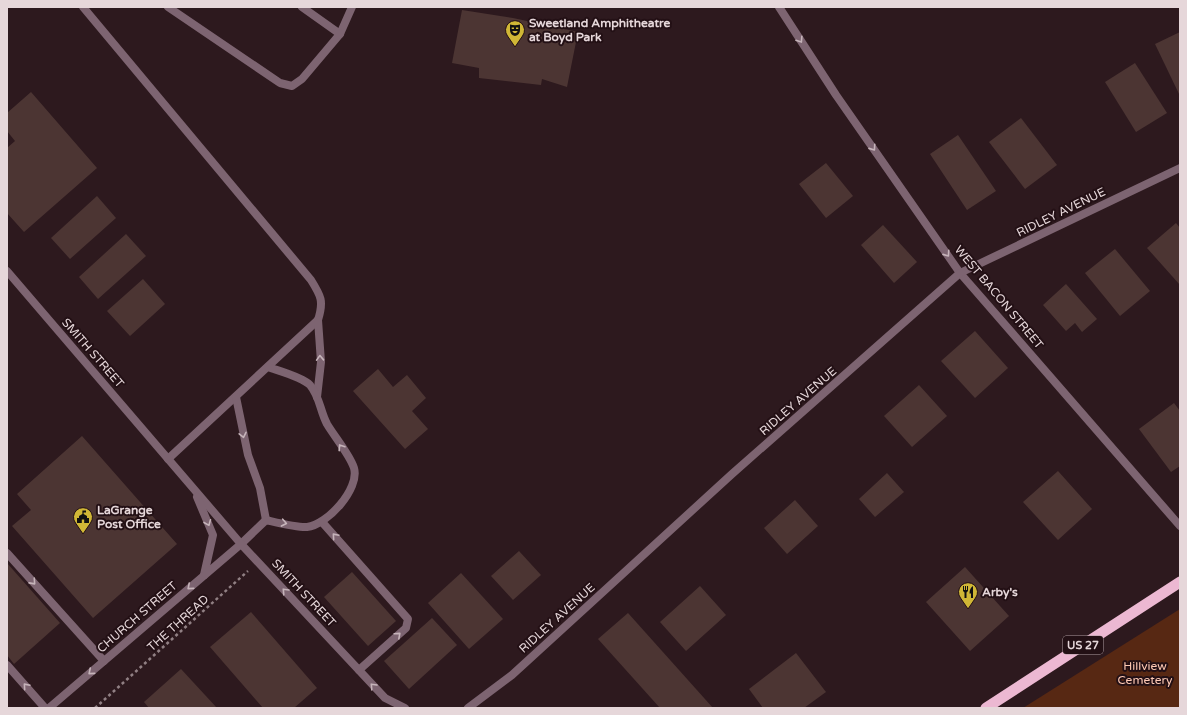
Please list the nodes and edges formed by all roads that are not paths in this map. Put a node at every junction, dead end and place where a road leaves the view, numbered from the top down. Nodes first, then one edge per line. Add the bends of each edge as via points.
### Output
1 (83, 7) edge
2 (168, 7) edge
3 (302, 7) edge
4 (352, 7) edge
5 (779, 7) edge
6 (340, 34) junction
7 (1180, 168) edge
8 (7, 271) edge
9 (960, 273) junction
10 (318, 320) junction
11 (268, 367) junction
12 (236, 397) junction
13 (317, 397) junction
14 (168, 459) junction
15 (192, 487) junction
16 (266, 520) junction
17 (322, 522) junction
18 (1180, 526) edge
19 (241, 544) junction
20 (7, 552) edge
21 (204, 575) junction
22 (1180, 582) edge
23 (104, 661) junction
24 (7, 665) edge
25 (359, 670) junction
26 (385, 698) junction
27 (45, 708) edge
28 (49, 708) edge
29 (387, 708) edge
30 (404, 708) edge
31 (468, 708) edge
32 (986, 708) edge

1 - 10 street via 311,280 321,296
2 - 6 street via 280,83 292,86 302,79
3 - 6 street
4 - 6 street
5 -> 9 street, WEST BACON STREET via 836,95
7 - 9 street, RIDLEY AVENUE
8 - 14 street, SMITH STREET
9 - 18 street, WEST BACON STREET
9 - 31 street, RIDLEY AVENUE via 732,474 512,676
10 - 11 street
13 -> 10 street via 321,362
11 - 12 street
11 - 13 street via 309,384
12 - 14 street
12 -> 16 street via 248,455 260,488
17 -> 13 street via 345,500 354,482 354,468 326,423
14 - 15 street, SMITH STREET
15 - 19 street, SMITH STREET
15 -> 21 street, SMITH STREET via 213,535
16 -> 17 street via 307,528
16 - 19 street, CHURCH STREET
25 -> 17 street via 406,628 408,619
19 - 21 street, CHURCH STREET
25 -> 19 street, SMITH STREET
20 -> 23 street
21 -> 23 street, CHURCH STREET
22 - 32 highway, US 27
23 -> 28 street, CHURCH STREET
27 -> 24 street
26 -> 25 street, SMITH STREET
26 - 29 street
26 - 30 street, SMITH STREET

